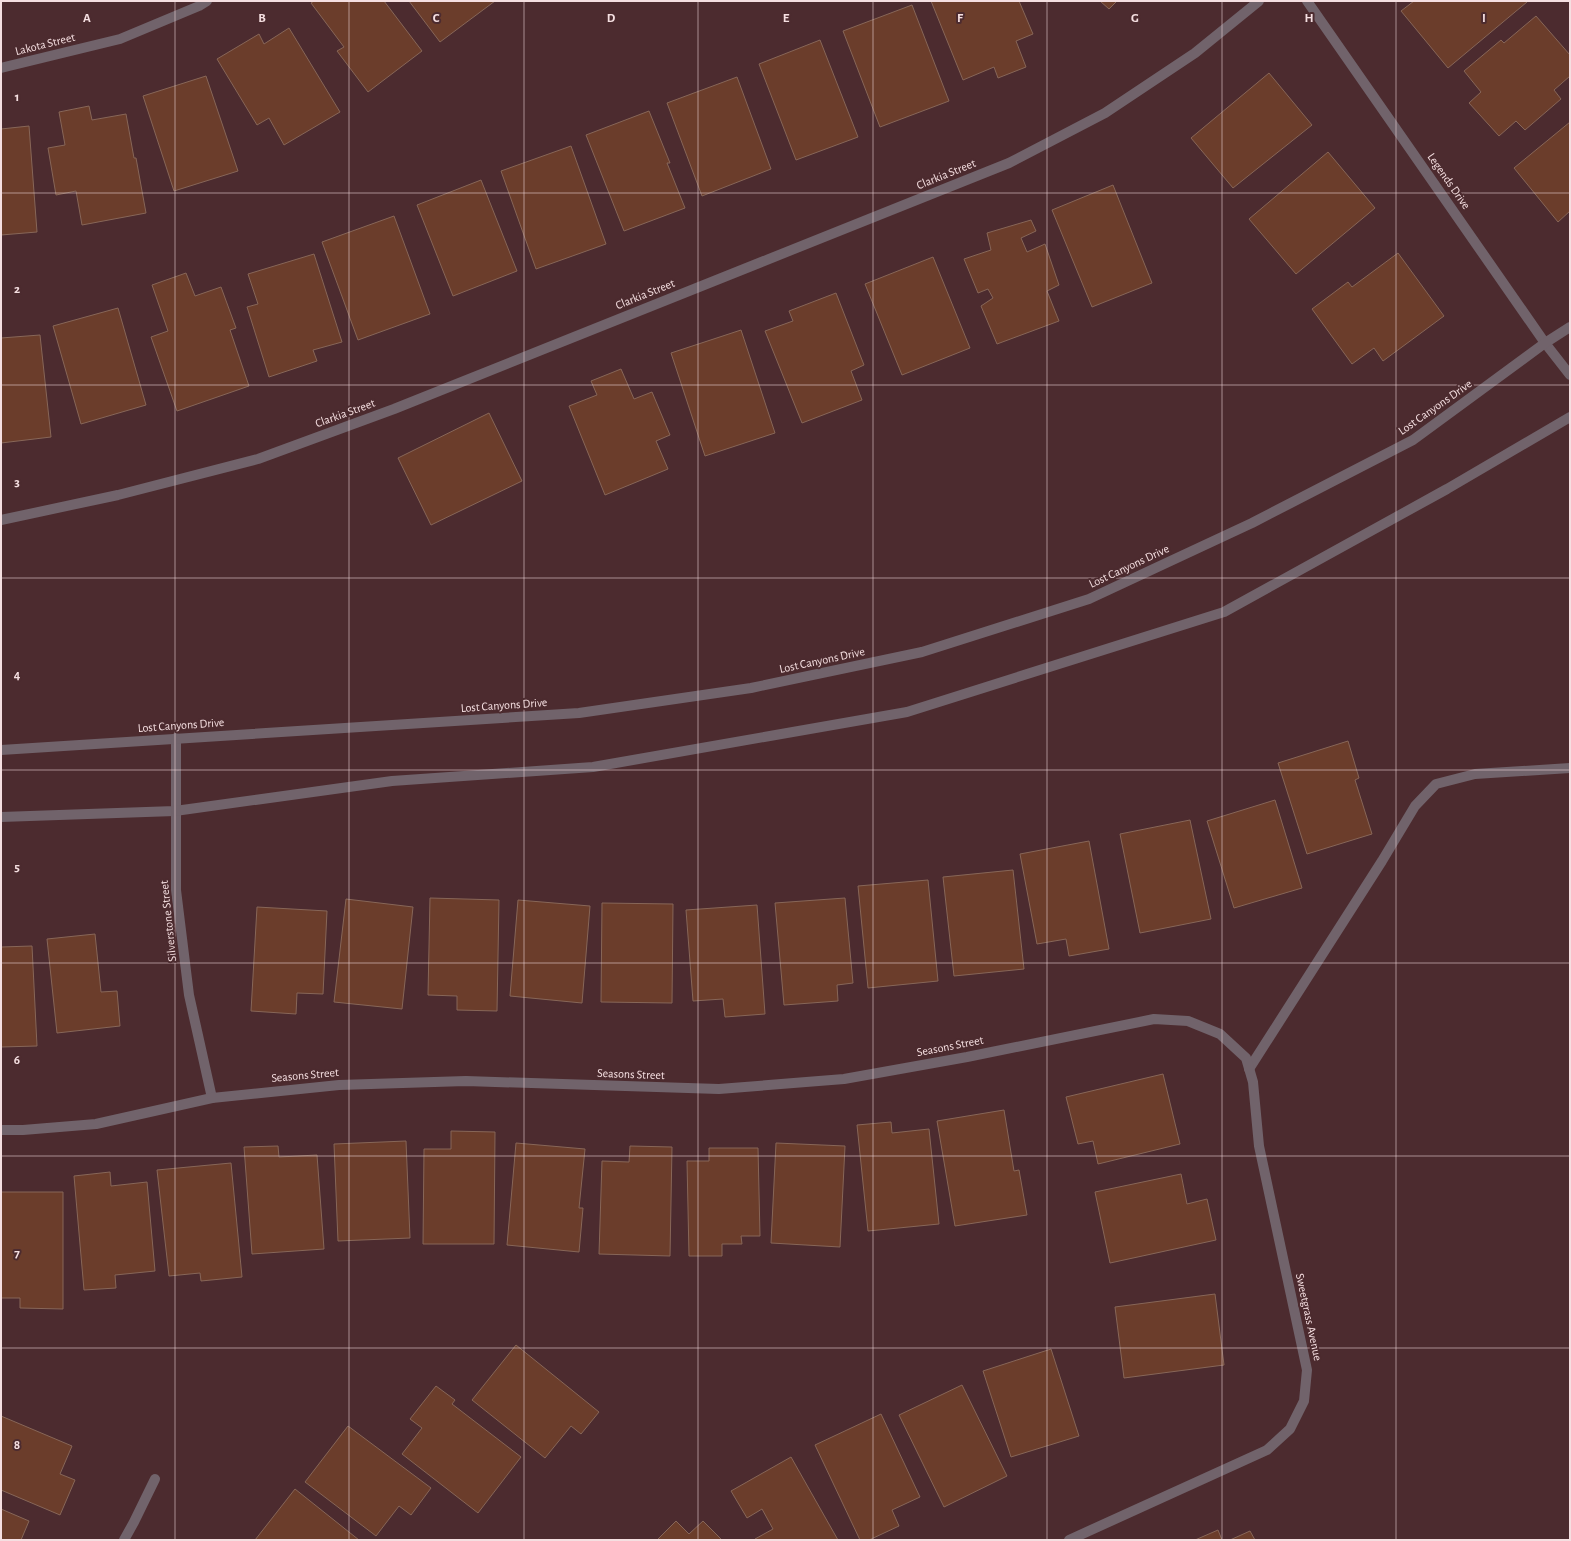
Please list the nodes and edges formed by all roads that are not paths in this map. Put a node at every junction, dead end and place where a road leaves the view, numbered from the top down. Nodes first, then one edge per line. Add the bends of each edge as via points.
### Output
1 (207, 1) edge
2 (1259, 1) edge
3 (1307, 1) edge
4 (1, 68) edge
5 (1570, 327) edge
6 (1546, 342) junction
7 (1570, 375) edge
8 (1570, 417) edge
9 (1, 520) edge
10 (176, 738) junction
11 (1, 750) edge
12 (1570, 768) edge
13 (175, 811) junction
14 (1, 817) edge
15 (1246, 1058) joint
16 (1249, 1069) junction
17 (212, 1098) junction
18 (1, 1130) edge
19 (156, 1479) dead end
20 (124, 1540) edge
21 (1069, 1540) edge

1 - 4 street, Lakota Street via 120,39
2 - 9 street, Clarkia Street via 1195,54 1111,108 1009,163 394,409 258,459 118,495
3 - 6 street, Legends Drive
5 - 6 street, Lost Canyons Drive
6 - 7 street, Legends Drive
6 - 10 street, Lost Canyons Drive via 1413,440 1252,523 1089,599 922,652 751,688 579,713
8 - 13 street via 1447,489 1224,612 906,712 593,767 392,781
10 - 11 street, Lost Canyons Drive
10 - 13 street, Silverstone Street
12 - 16 street via 1475,774 1436,784 1415,806
13 - 14 street
13 - 17 street, Silverstone Street via 176,890 189,995
15 - 16 street, Sweetgrass Avenue
15 - 17 street, Seasons Street via 1220,1034 1188,1021 1154,1019 836,1080 719,1089 458,1081 339,1085
16 - 21 street, Sweetgrass Avenue via 1253,1082 1260,1146 1307,1370 1304,1401 1290,1429 1267,1450
17 - 18 street, Seasons Street via 96,1124
19 - 20 street

